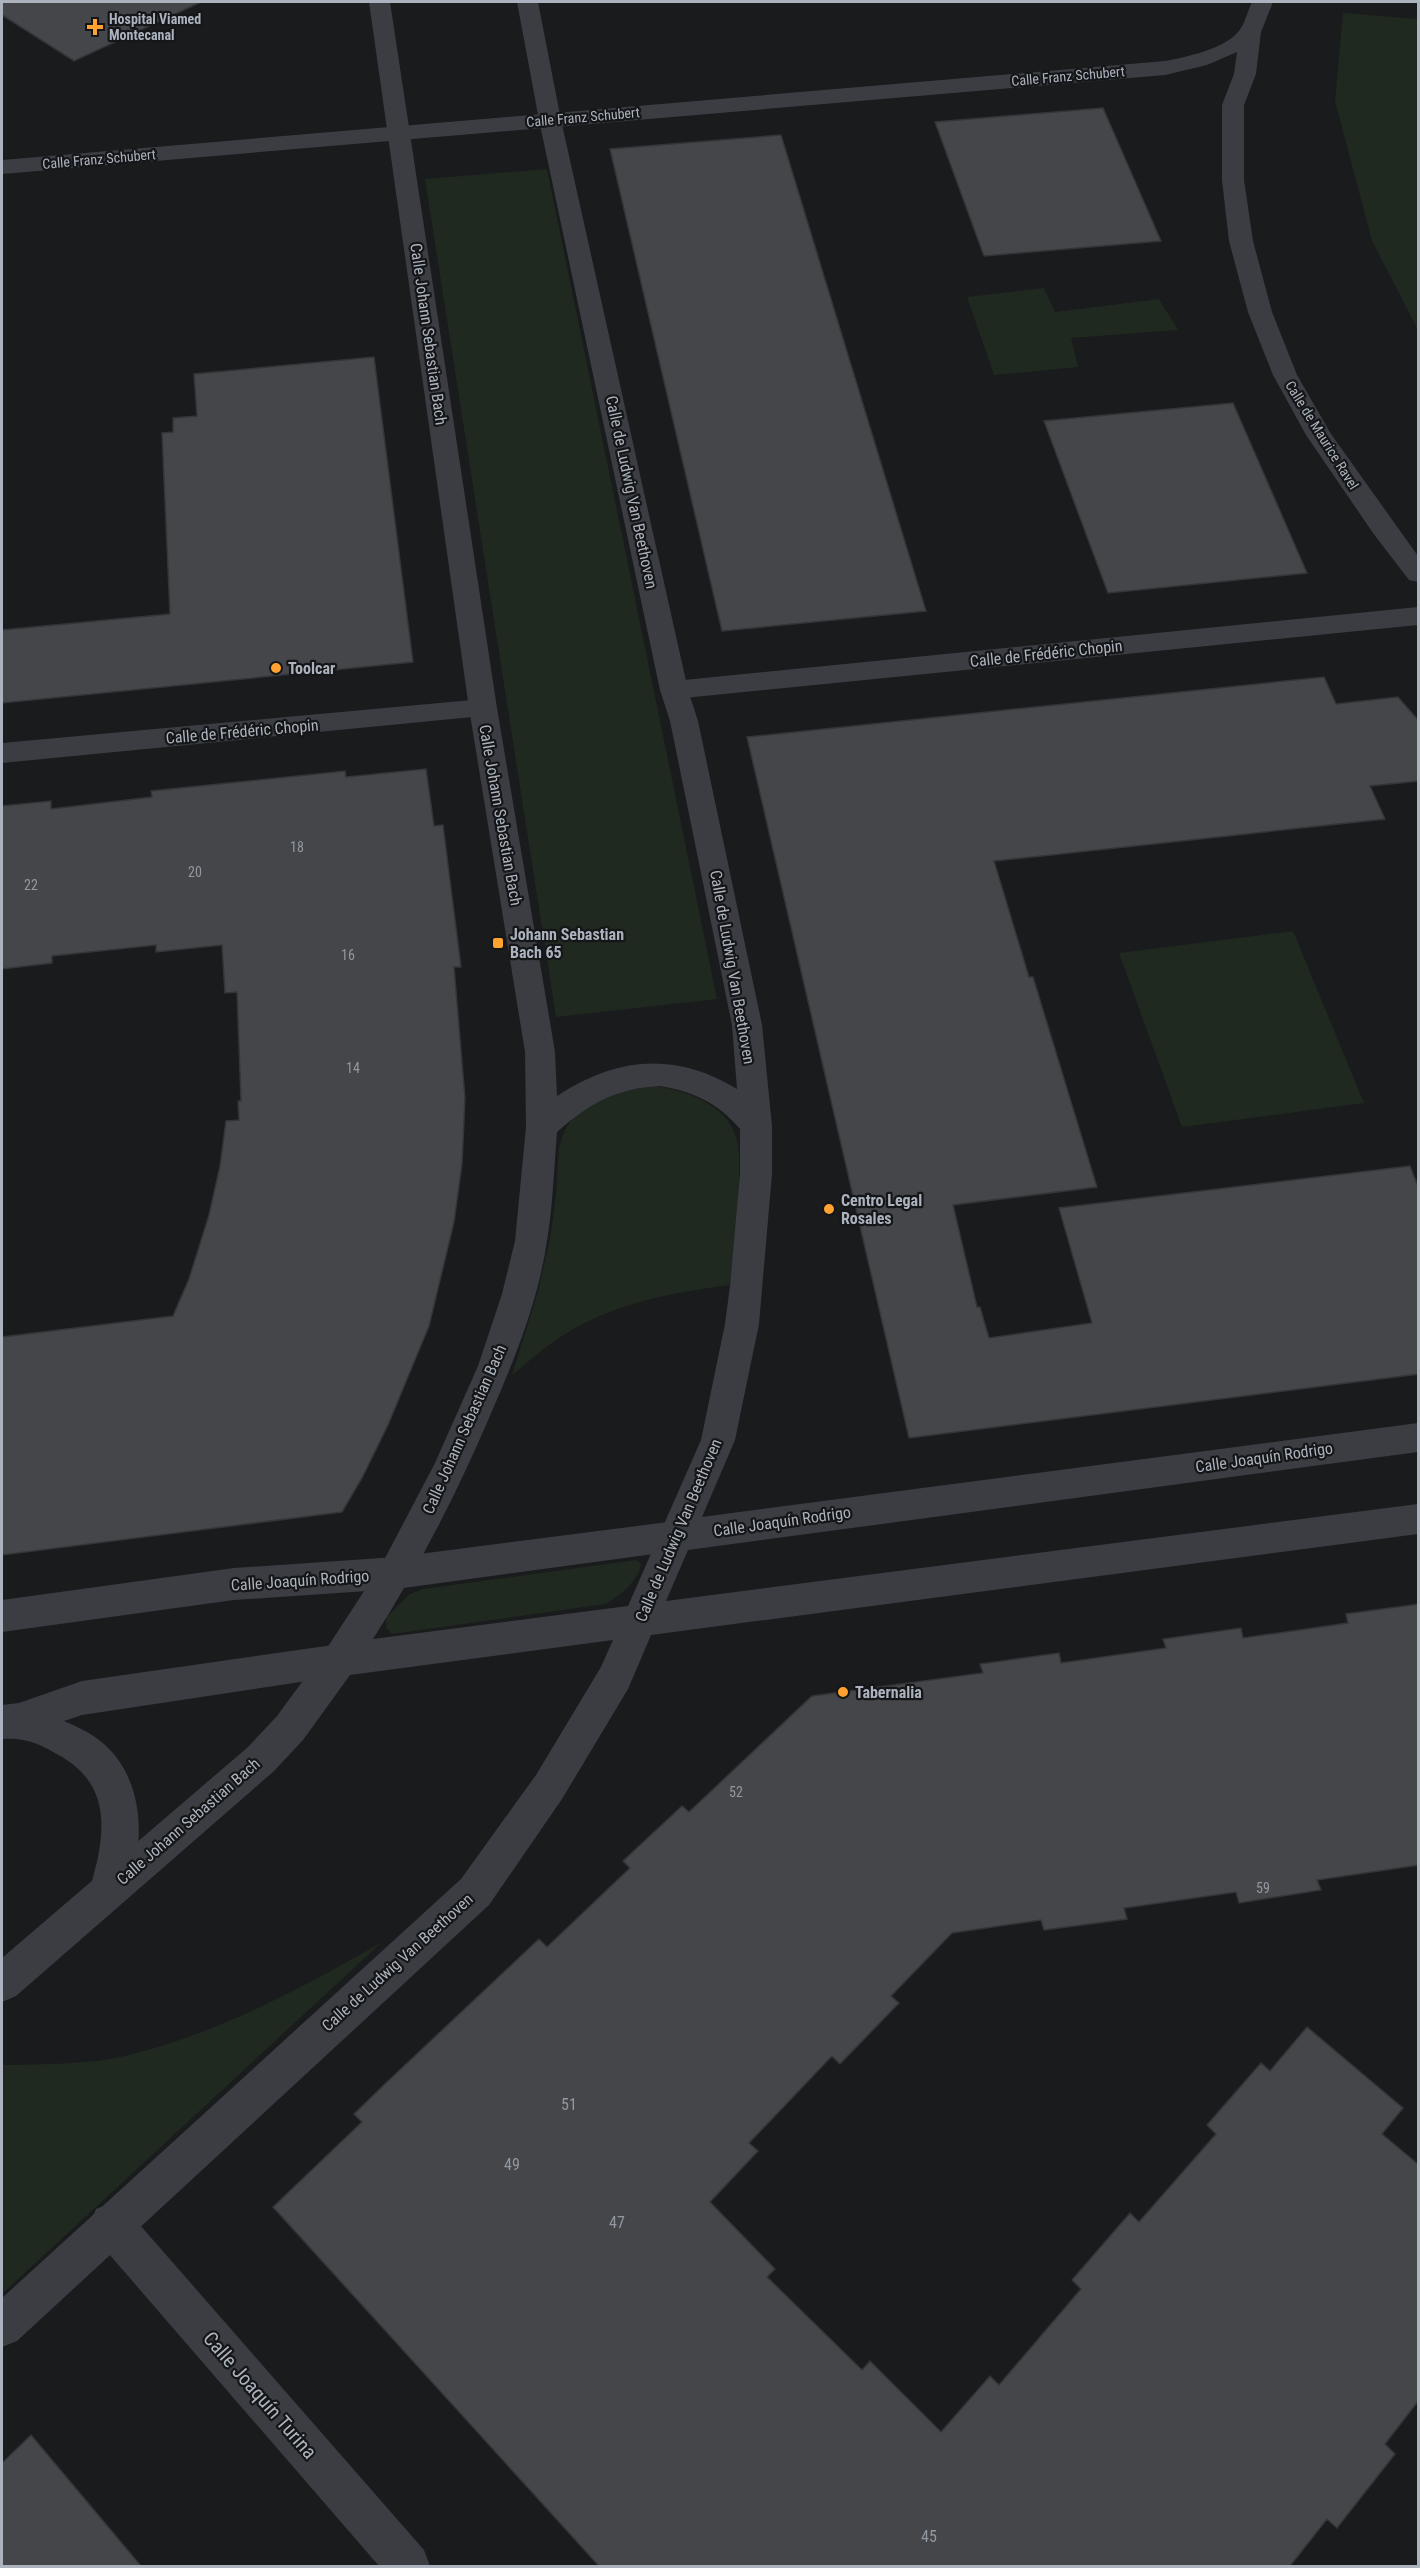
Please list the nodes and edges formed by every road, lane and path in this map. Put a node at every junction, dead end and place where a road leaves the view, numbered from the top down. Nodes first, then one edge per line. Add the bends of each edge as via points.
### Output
1 (379, 2) edge
2 (527, 2) edge
3 (1262, 2) edge
4 (1250, 32) junction
5 (1165, 68) junction
6 (1233, 105) junction
7 (550, 120) junction
8 (400, 133) junction
9 (2, 167) edge
10 (1419, 573) edge
11 (1419, 616) edge
12 (674, 690) junction
13 (483, 708) junction
14 (2, 753) edge
15 (542, 1126) junction
16 (756, 1126) junction
17 (1419, 1437) edge
18 (1419, 1519) edge
19 (676, 1536) junction
20 (396, 1573) junction
21 (2, 1616) edge
22 (641, 1619) junction
23 (340, 1660) junction
24 (10, 1721) edge
25 (110, 1889) junction
26 (2, 1983) edge
27 (111, 2224) junction
28 (2, 2326) edge
29 (408, 2566) edge

1 - 8 street, Calle Johann Sebastian Bach
2 - 7 street, Calle de Ludwig Van Beethoven
3 - 4 street, Calle de Maurice Ravel
4 - 5 street, Calle Franz Schubert via 1211,58
4 - 6 street, Calle de Maurice Ravel via 1245,74
5 - 6 street, Calle Franz Schubert via 1209,78 1229,95
5 - 7 street, Calle Franz Schubert
6 - 10 street, Calle de Maurice Ravel via 1233,180 1240,241 1260,312 1285,375 1319,435
7 - 8 street, Calle Franz Schubert
7 - 12 street, Calle de Ludwig Van Beethoven
8 - 9 street, Calle Franz Schubert
8 - 13 street, Calle Johann Sebastian Bach
11 - 12 street, Calle de Frédéric Chopin
12 - 16 street, Calle de Ludwig Van Beethoven via 684,721 745,1014
13 - 14 street, Calle de Frédéric Chopin
13 - 15 street, Calle Johann Sebastian Bach via 540,1052
15 - 16 street via 586,1090 631,1076 655,1074 683,1077 713,1088 736,1104
15 - 20 street, Calle Johann Sebastian Bach via 531,1241 519,1294 495,1366 450,1468
16 - 19 street, Calle de Ludwig Van Beethoven via 755,1185 742,1324 718,1440
17 - 19 street, Calle Joaquín Rodrigo
18 - 22 street via 863,1594
19 - 20 street, Calle Joaquín Rodrigo
19 - 22 street, Calle de Ludwig Van Beethoven
20 - 21 street, Calle Joaquín Rodrigo via 234,1584
20 - 23 street, Calle Johann Sebastian Bach
22 - 23 street
22 - 27 street, Calle de Ludwig Van Beethoven via 615,1677 554,1777 475,1892
23 - 24 street via 82,1698
23 - 25 street, Calle Johann Sebastian Bach via 290,1728 261,1759
24 - 25 street via 74,1745 92,1757 107,1776 119,1808 121,1828
25 - 26 street, Calle Johann Sebastian Bach
27 - 28 street, Calle de Ludwig Van Beethoven
27 - 29 street, Calle Joaquín Turina

